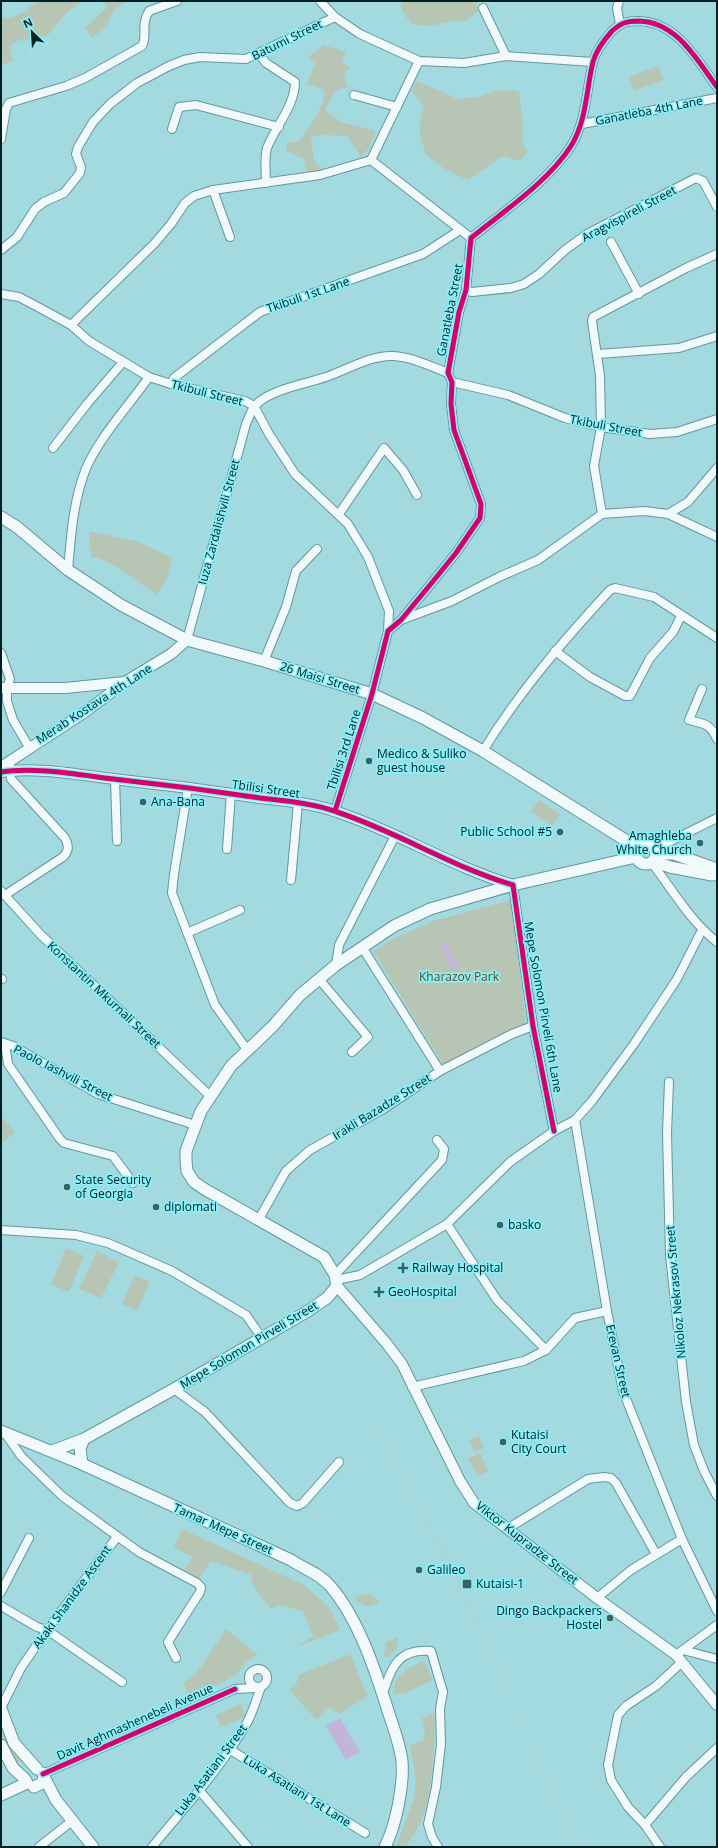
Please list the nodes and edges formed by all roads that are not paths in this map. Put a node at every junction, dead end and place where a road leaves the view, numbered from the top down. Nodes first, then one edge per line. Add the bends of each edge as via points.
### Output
1 (177, 1) edge
2 (320, 1) edge
3 (619, 1) edge
4 (483, 8) dead end
5 (334, 17) junction
6 (620, 24) junction
7 (258, 54) junction
8 (506, 56) junction
9 (419, 61) junction
10 (593, 62) junction
11 (717, 87) edge
12 (354, 95) dead end
13 (717, 98) edge
14 (397, 107) junction
15 (582, 124) junction
16 (280, 127) junction
17 (172, 129) dead end
18 (1, 139) edge
19 (371, 160) junction
20 (266, 183) junction
21 (213, 190) junction
22 (717, 207) edge
23 (460, 230) junction
24 (230, 237) dead end
25 (471, 238) junction
26 (611, 242) dead end
27 (1, 250) edge
28 (717, 254) edge
29 (466, 290) junction
30 (1, 294) edge
31 (639, 294) junction
32 (71, 325) junction
33 (717, 336) edge
34 (598, 354) junction
35 (123, 362) junction
36 (448, 372) junction
37 (149, 377) junction
38 (452, 382) junction
39 (171, 384) junction
40 (254, 406) junction
41 (717, 419) edge
42 (601, 427) junction
43 (53, 448) dead end
44 (717, 468) edge
45 (417, 495) dead end
46 (339, 514) junction
47 (602, 514) junction
48 (668, 514) junction
49 (1, 517) edge
50 (717, 537) edge
51 (317, 549) dead end
52 (68, 570) junction
53 (681, 616) junction
54 (401, 620) junction
55 (388, 631) junction
56 (717, 638) edge
57 (187, 640) junction
58 (555, 651) junction
59 (1, 653) edge
60 (264, 661) junction
61 (125, 682) junction
62 (4, 688) edge
63 (702, 689) dead end
64 (372, 694) junction
65 (717, 739) edge
66 (29, 747) junction
67 (483, 751) junction
68 (5, 768) edge
69 (115, 779) junction
70 (188, 788) junction
71 (231, 794) junction
72 (298, 803) junction
73 (335, 811) junction
74 (717, 818) edge
75 (396, 836) junction
76 (117, 841) dead end
77 (227, 849) dead end
78 (637, 853) junction
79 (654, 857) junction
80 (717, 869) edge
81 (717, 874) edge
82 (291, 880) dead end
83 (513, 885) junction
84 (3, 893) edge
85 (240, 910) dead end
86 (702, 930) junction
87 (187, 933) junction
88 (717, 942) edge
89 (362, 947) junction
90 (336, 965) junction
91 (319, 979) junction
92 (534, 1026) junction
93 (3, 1043) edge
94 (248, 1051) junction
95 (352, 1052) dead end
96 (440, 1071) junction
97 (669, 1082) dead end
98 (210, 1096) junction
99 (575, 1120) junction
100 (195, 1125) junction
101 (554, 1131) junction
102 (437, 1140) dead end
103 (133, 1183) dead end
104 (259, 1219) junction
105 (448, 1224) junction
106 (1, 1230) edge
107 (336, 1280) junction
108 (607, 1311) junction
109 (262, 1338) junction
110 (546, 1350) junction
111 (412, 1387) junction
112 (174, 1389) junction
113 (3, 1432) edge
114 (84, 1439) junction
115 (52, 1452) junction
116 (339, 1462) dead end
117 (82, 1464) junction
118 (717, 1496) edge
119 (507, 1529) junction
120 (117, 1537) junction
121 (30, 1538) dead end
122 (682, 1539) junction
123 (656, 1554) junction
124 (1, 1592) edge
125 (597, 1598) junction
126 (1, 1606) edge
127 (717, 1611) edge
128 (717, 1625) edge
129 (47, 1630) junction
130 (680, 1656) junction
131 (176, 1658) dead end
132 (717, 1659) edge
133 (250, 1673) junction
134 (122, 1682) dead end
135 (260, 1687) junction
136 (235, 1689) junction
137 (383, 1693) junction
138 (717, 1705) edge
139 (1, 1708) edge
140 (1, 1745) edge
141 (717, 1748) edge
142 (229, 1749) junction
143 (41, 1773) junction
144 (29, 1783) junction
145 (199, 1790) junction
146 (1, 1795) edge
147 (56, 1800) junction
148 (72, 1821) junction
149 (645, 1825) junction
150 (365, 1833) dead end
151 (39, 1847) edge
152 (93, 1847) edge
153 (152, 1847) edge
154 (248, 1847) edge
155 (385, 1847) edge
156 (438, 1847) edge
157 (660, 1847) edge

1 - 18 street via 149,11 144,24 142,46 86,78 9,103
2 - 5 street
3 - 6 street via 617,8
4 - 8 street
5 - 7 street, Batumi Street
5 - 9 street via 360,34
6 - 10 street via 607,37
6 - 11 street via 631,21 650,22 672,32 686,44
7 - 16 street via 266,63 295,82 295,91
7 - 27 street, Batumi Street via 246,59 200,57 184,60 137,84 110,104 93,122 78,147 76,154 81,167 80,173 64,193 35,209 17,237
8 - 9 street via 464,63
8 - 10 street
9 - 14 street
10 - 15 street
12 - 14 street
13 - 15 street, Ganatleba 4th Lane
14 - 19 street
15 - 25 street via 571,146 552,169
16 - 17 street via 196,105 179,107
16 - 20 street via 267,149
19 - 20 street via 320,176
19 - 23 street
20 - 21 street
21 - 24 street
21 - 32 street via 194,196 185,203 154,244
22 - 29 street, Aragvispireli Street via 703,181 696,178 587,234 524,284 511,288 472,292
23 - 25 street
23 - 39 street, Tkibuli 1st Lane via 423,254 260,312 174,378
25 - 29 street, Ganatleba Street
26 - 31 street
28 - 31 street
29 - 36 street, Ganatleba Street via 459,312
30 - 32 street, Tkibuli Street via 18,297
31 - 34 street via 593,316
32 - 35 street, Tkibuli Street via 88,341
33 - 34 street via 679,348
34 - 42 street
35 - 37 street, Tkibuli Street
35 - 43 street
36 - 38 street, Ganatleba Street
36 - 40 street, Tkibuli Street via 409,358 374,358 282,391
37 - 39 street, Tkibuli Street
37 - 52 street via 111,429 86,470 72,522
38 - 42 street, Tkibuli Street via 508,395 566,418
38 - 54 street, Ganatleba Street via 454,430 481,504 480,518 456,553
39 - 40 street, Tkibuli Street via 245,401
40 - 46 street via 295,474
40 - 57 street, Iuza Zardalishvili Street via 246,424
41 - 42 street, Tkibuli Street via 677,432 650,434
42 - 47 street via 594,466
44 - 48 street via 688,502
45 - 46 street via 403,470 384,448
46 - 55 street via 368,557 389,611
47 - 48 street via 645,511
47 - 54 street via 538,560 452,601
48 - 50 street
49 - 52 main road, 26 Maisi Street via 17,527
51 - 60 street via 296,570 286,607
52 - 57 main road, 26 Maisi Street via 120,605
53 - 56 street
53 - 58 street via 654,598 615,588 610,590
53 - 58 street via 673,632 650,658 630,696 624,696 590,677
54 - 55 street, Ganatleba Street
55 - 64 street
57 - 60 main road, 26 Maisi Street
57 - 61 street, Merab Kostava 4th Lane via 171,654
58 - 67 street via 520,695
59 - 62 street via 10,680
60 - 64 main road, 26 Maisi Street
61 - 62 street via 65,688
61 - 66 street, Merab Kostava 4th Lane via 85,712
62 - 66 street via 14,720
63 - 65 street via 689,720 707,724
64 - 67 main road, 26 Maisi Street
64 - 73 street, Tbilisi 3rd Lane
66 - 68 street, Merab Kostava 4th Lane
67 - 78 main road, 26 Maisi Street
68 - 69 street, Tbilisi Street
68 - 84 street via 65,838 68,846 64,858
69 - 70 street, Tbilisi Street
69 - 76 street
70 - 71 street, Tbilisi Street
70 - 87 street via 172,893
71 - 72 street, Tbilisi Street
71 - 77 street
72 - 73 street, Tbilisi Street
72 - 82 street
73 - 75 street, Tbilisi Street
74 - 79 street
75 - 83 street, Tbilisi Street via 453,863
75 - 90 street via 339,946
78 - 79 main road, 26 Maisi Street via 644,864
78 - 79 main road via 641,846 647,844
78 - 83 main road
79 - 80 main road via 674,854
79 - 81 main road via 670,867
79 - 86 street via 684,909
83 - 89 main road via 430,909 394,926
83 - 92 street, Mepe Solomon Pirveli 6th Lane
84 - 98 street, Konstantin Mkurnali Street via 40,934
85 - 87 street
86 - 88 street
86 - 99 street via 677,979 634,1044
87 - 94 street via 215,1005
89 - 90 main road
89 - 96 street
90 - 91 main road
91 - 94 main road
91 - 95 street via 368,1037
92 - 96 street, Irakli Bazadze Street via 512,1034
92 - 101 street, Mepe Solomon Pirveli 6th Lane
93 - 100 street, Paolo Iashvili Street via 13,1046 103,1096
93 - 103 street via 8,1064 60,1139 64,1143 113,1156
94 - 98 main road via 231,1066
96 - 104 street, Irakli Bazadze Street via 382,1110 310,1150 294,1162 286,1171
97 - 118 street, Nikoloz Nekrasov Street via 667,1133 670,1254 686,1402 694,1445
98 - 100 main road
99 - 101 street
99 - 108 street, Erevan Street
100 - 104 main road via 186,1156 187,1171 194,1182
101 - 105 street via 510,1162
102 - 107 street via 444,1149 442,1160
104 - 107 main road via 319,1253 328,1262
105 - 107 street via 360,1275
105 - 110 street via 497,1300
106 - 109 street via 76,1235 108,1243 172,1271 246,1315
107 - 109 main road, Mepe Solomon Pirveli Street via 327,1298
107 - 111 street, Viktor Kupradze Street via 402,1364
108 - 110 street via 575,1318
108 - 122 street, Erevan Street via 623,1391
109 - 112 main road, Mepe Solomon Pirveli Street
110 - 111 street via 524,1361
111 - 119 street, Viktor Kupradze Street via 463,1487 474,1502
112 - 114 main road, Mepe Solomon Pirveli Street
112 - 116 street via 204,1412 290,1503 297,1506 303,1503
113 - 115 main road, Tamar Mepe Street
113 - 120 street, Akaki Shanidze Ascent via 21,1456 62,1496
114 - 115 main road, Mepe Solomon Pirveli Street
114 - 117 main road via 80,1448
115 - 117 main road, Tamar Mepe Street
117 - 137 main road, Tamar Mepe Street via 291,1560 324,1580 344,1605 356,1626
119 - 123 street via 588,1479 610,1478 616,1483
119 - 125 street, Viktor Kupradze Street
120 - 129 street, Akaki Shanidze Ascent
120 - 131 street via 201,1587 168,1642
121 - 124 street
122 - 123 street
122 - 127 street, Erevan Street
123 - 125 street via 631,1570
125 - 130 street, Viktor Kupradze Street
126 - 129 street
128 - 130 street
129 - 134 street
129 - 139 street, Akaki Shanidze Ascent via 21,1668
130 - 132 street
130 - 138 street, Viktor Kupradze Street
130 - 149 street via 656,1686 626,1706 618,1715 608,1764 611,1780 628,1807
133 - 135 street via 250,1683
133 - 135 street via 255,1669 264,1671 267,1680
133 - 136 street, Davit Aghmashenebeli Avenue
135 - 136 street, Davit Aghmashenebeli Avenue
135 - 142 street, Luka Asatiani Street via 248,1720
136 - 143 street, Davit Aghmashenebeli Avenue
137 - 155 main road, Tamar Mepe Street via 402,1760 399,1801
137 - 156 street via 392,1668 398,1660 421,1650 431,1651 444,1692 440,1709 441,1751 428,1824
139 - 143 main road via 14,1743
140 - 144 main road via 13,1768
141 - 149 street via 686,1777
142 - 145 street, Luka Asatiani Street
142 - 150 street, Luka Asatiani 1st Lane
143 - 144 main road via 42,1783
143 - 144 main road via 30,1770 26,1774
143 - 147 main road
144 - 146 main road
144 - 147 main road
145 - 153 street, Luka Asatiani Street
145 - 154 street
147 - 148 main road
148 - 151 street
148 - 152 main road
149 - 157 street

